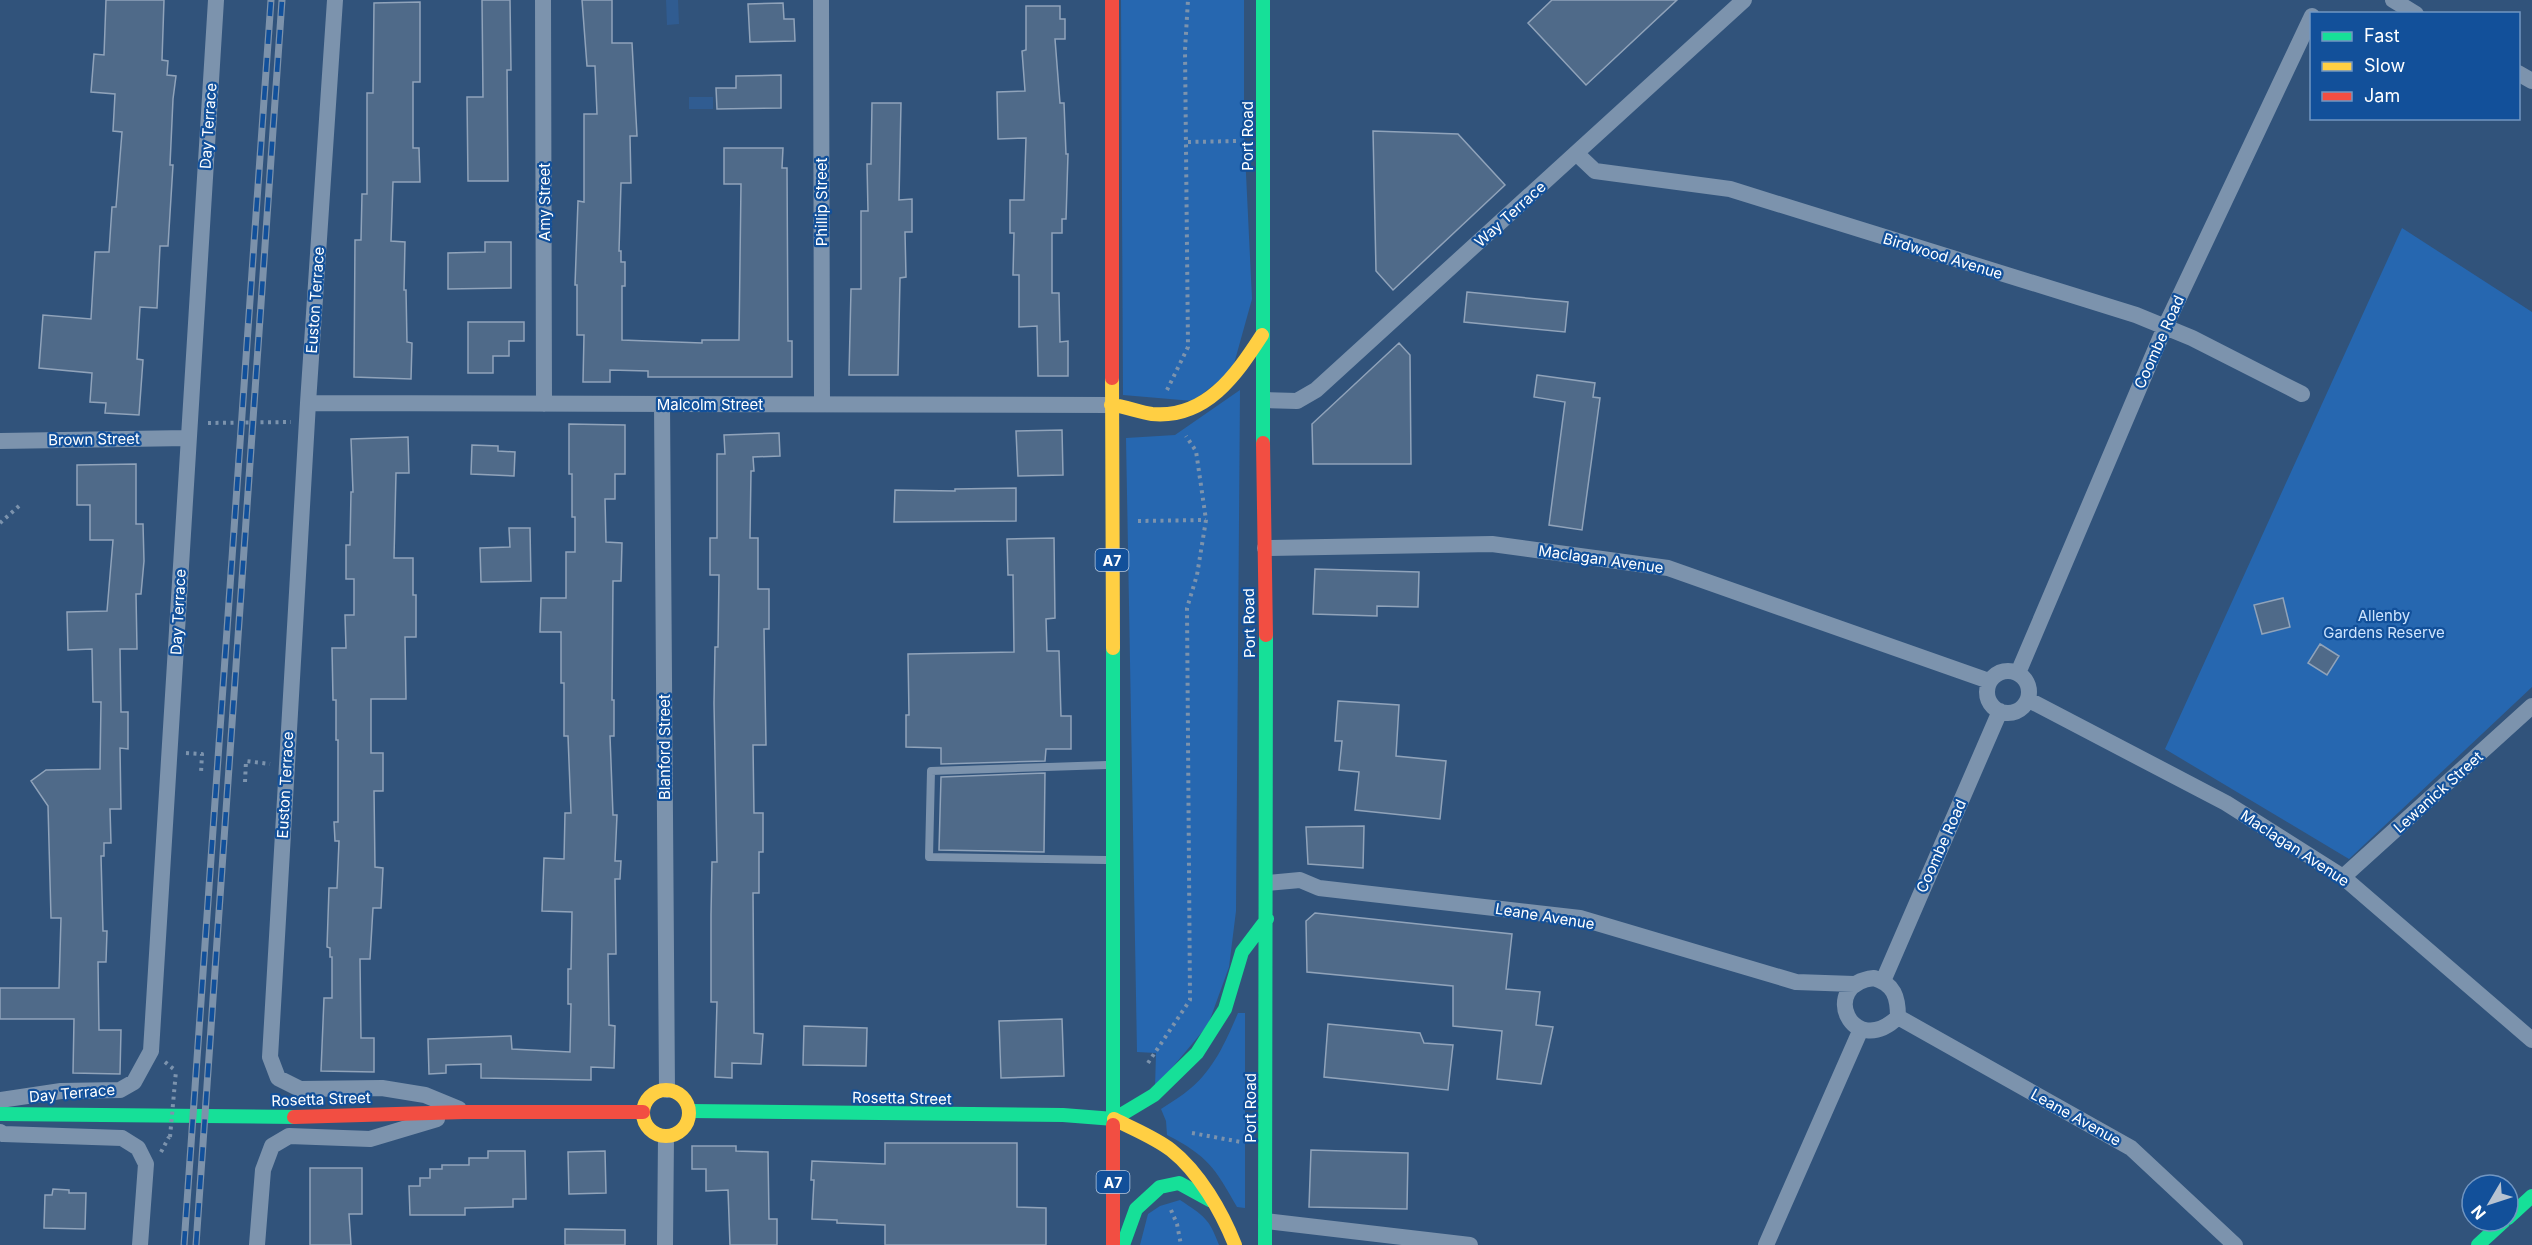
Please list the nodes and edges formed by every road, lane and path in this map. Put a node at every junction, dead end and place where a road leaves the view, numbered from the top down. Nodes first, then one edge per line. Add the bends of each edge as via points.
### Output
1 (216, 0) edge
2 (335, 0) edge
3 (543, 0) edge
4 (821, 0) edge
5 (1112, 0) edge
6 (1188, 0) edge
7 (1263, 0) edge
8 (1744, 0) edge
9 (2393, 0) edge
10 (2413, 12) edge
11 (2310, 19) edge
12 (1241, 141) dead end
13 (1188, 142) junction
14 (1576, 153) junction
15 (2165, 327) junction
16 (1262, 335) junction
17 (2302, 394) dead end
18 (1167, 396) dead end
19 (1264, 400) junction
20 (308, 403) junction
21 (544, 404) junction
22 (662, 404) junction
23 (822, 404) junction
24 (1111, 405) junction
25 (307, 422) junction
26 (189, 430) junction
27 (1180, 431) dead end
28 (0, 441) edge
29 (19, 506) dead end
30 (1206, 520) junction
31 (1131, 521) dead end
32 (0, 523) edge
33 (1265, 548) junction
34 (2018, 673) junction
35 (1989, 681) junction
36 (2029, 700) junction
37 (2532, 706) edge
38 (2000, 711) junction
39 (169, 753) junction
40 (1113, 765) junction
41 (287, 766) junction
42 (201, 774) dead end
43 (245, 782) dead end
44 (1113, 860) junction
45 (2343, 877) junction
46 (1267, 883) junction
47 (1267, 919) junction
48 (1883, 981) junction
49 (1854, 984) junction
50 (1898, 1017) junction
51 (1861, 1029) junction
52 (2532, 1040) edge
53 (176, 1071) dead end
54 (1146, 1072) dead end
55 (667, 1090) junction
56 (0, 1100) edge
57 (689, 1111) junction
58 (464, 1112) junction
59 (643, 1112) junction
60 (0, 1114) edge
61 (1114, 1119) junction
62 (1182, 1131) dead end
63 (0, 1132) edge
64 (170, 1137) dead end
65 (666, 1137) junction
66 (1245, 1143) dead end
67 (2532, 1196) edge
68 (1212, 1201) junction
69 (1169, 1207) dead end
70 (2520, 1207) edge
71 (1266, 1221) junction
72 (2491, 1233) edge
73 (140, 1245) edge
74 (257, 1245) edge
75 (665, 1245) edge
76 (1113, 1245) edge
77 (1123, 1245) edge
78 (1181, 1245) edge
79 (1235, 1245) edge
80 (1265, 1245) edge
81 (1470, 1245) edge
82 (1766, 1245) edge
83 (2235, 1245) edge
84 (2478, 1245) edge

1 - 26 street, Day Terrace
2 - 20 street, Euston Terrace
3 - 21 street, Amy Street
4 - 23 street, Phillip Street
5 - 24 main road, A7
6 - 13 path
7 - 16 main road, Port Road
8 - 14 street, Way Terrace
9 - 10 street
11 - 15 street, Coombe Road
12 - 13 path
13 - 18 path via 1188,347 1166,387
14 - 15 street, Birdwood Avenue via 1595,171 1730,189
14 - 19 street, Way Terrace via 1316,390 1297,401
15 - 17 street, Birdwood Avenue
15 - 34 street, Coombe Road
16 - 19 main road, Port Road
16 - 24 main road via 1231,381 1193,408 1159,415
19 - 33 main road, Port Road
20 - 21 street, Malcolm Street
20 - 25 street, Euston Terrace
21 - 22 street, Malcolm Street
22 - 23 street, Malcolm Street
22 - 55 street, Blanford Street
23 - 24 street, Malcolm Street
24 - 40 main road, A7
25 - 26 path
25 - 41 street, Euston Terrace
26 - 28 street, Brown Street
26 - 39 street, Day Terrace
27 - 30 path via 1196,451
29 - 32 path
30 - 31 path
30 - 54 path via 1187,608 1190,1000 1148,1062
33 - 35 street, Maclagan Avenue via 1492,544 1668,568
33 - 46 main road, Port Road
34 - 35 street via 2007,670
34 - 36 street via 2028,683
35 - 38 street via 1987,697
36 - 38 street via 2019,711
36 - 45 street, Maclagan Avenue via 2226,803
37 - 45 street, Lewanick Street
38 - 48 street, Coombe Road
39 - 42 path via 202,754
39 - 56 street, Day Terrace via 151,1051 134,1082 120,1090 61,1091
40 - 44 main road, A7
40 - 44 lane via 931,771 929,857
41 - 43 path via 246,761
41 - 58 street, Euston Terrace via 270,1057 278,1078 300,1089 382,1088 425,1095
44 - 61 main road, A7
45 - 52 street, Maclagan Avenue
46 - 47 main road, Port Road
46 - 49 street, Leane Avenue via 1300,879 1319,888 1580,918 1796,982
47 - 61 main road via 1242,952 1225,1009 1197,1053 1154,1095
47 - 71 main road, Port Road
48 - 49 street via 1862,979
48 - 50 street via 1898,999
49 - 51 street via 1847,993 1845,1008 1852,1023
50 - 51 street via 1880,1030
50 - 83 street, Leane Avenue via 2131,1148
51 - 82 street
53 - 64 path, bridge
55 - 57 main road via 680,1095
55 - 59 main road via 651,1095
57 - 61 main road, Rosetta Street via 1063,1115
57 - 65 main road via 682,1130
58 - 59 main road, Rosetta Street
58 - 60 main road, Rosetta Street via 254,1118
58 - 74 street via 370,1139 291,1137 272,1146 263,1170
59 - 65 main road via 650,1131
61 - 68 main road via 1179,1156
61 - 76 main road, A7
62 - 66 path
63 - 73 street via 122,1138 138,1148 146,1164
65 - 75 street
67 - 70 main road
68 - 77 main road via 1179,1183 1160,1187 1136,1209
68 - 79 main road
69 - 78 path
71 - 80 main road, Port Road
71 - 81 street
72 - 84 main road

